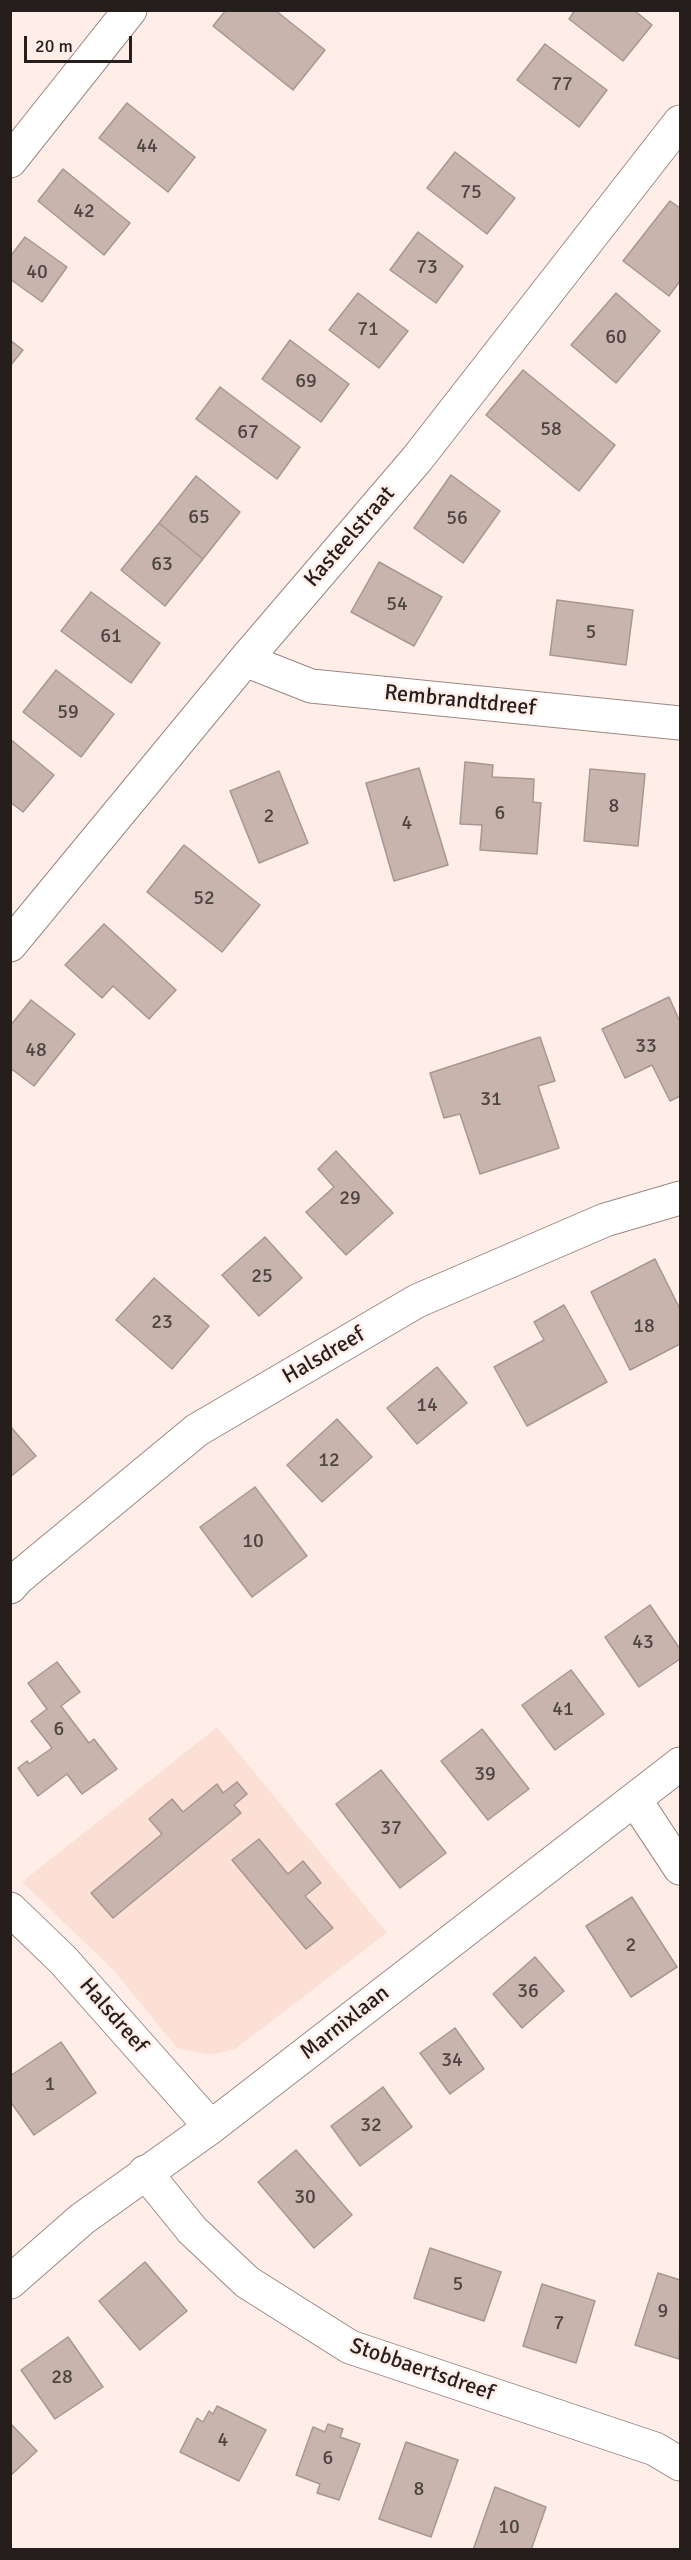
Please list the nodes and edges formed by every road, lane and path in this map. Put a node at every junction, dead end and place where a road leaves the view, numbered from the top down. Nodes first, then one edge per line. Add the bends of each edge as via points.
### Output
1 (130, 10) edge
2 (681, 122) edge
3 (10, 161) edge
4 (245, 660) junction
5 (681, 723) edge
6 (10, 945) edge
7 (681, 1198) edge
8 (10, 1587) edge
9 (681, 1764) edge
10 (635, 1800) junction
11 (681, 1868) edge
12 (10, 1909) edge
13 (211, 2127) junction
14 (145, 2172) junction
15 (10, 2282) edge
16 (681, 2464) edge

1 - 3 street
2 - 4 street, Kasteelstraat via 417,459
4 - 5 street, Rembrandtdreef via 311,686
4 - 6 street, Kasteelstraat
7 - 8 street, Halsdreef via 605,1220 417,1301 197,1430
9 - 10 street, Marnixlaan
10 - 11 street
10 - 13 street, Marnixlaan
12 - 13 street, Halsdreef via 63,1960
13 - 14 street, Marnixlaan
14 - 15 street, Marnixlaan via 82,2219
14 - 16 street, Stobbaertsdreef via 192,2230 247,2282 350,2347 655,2450

